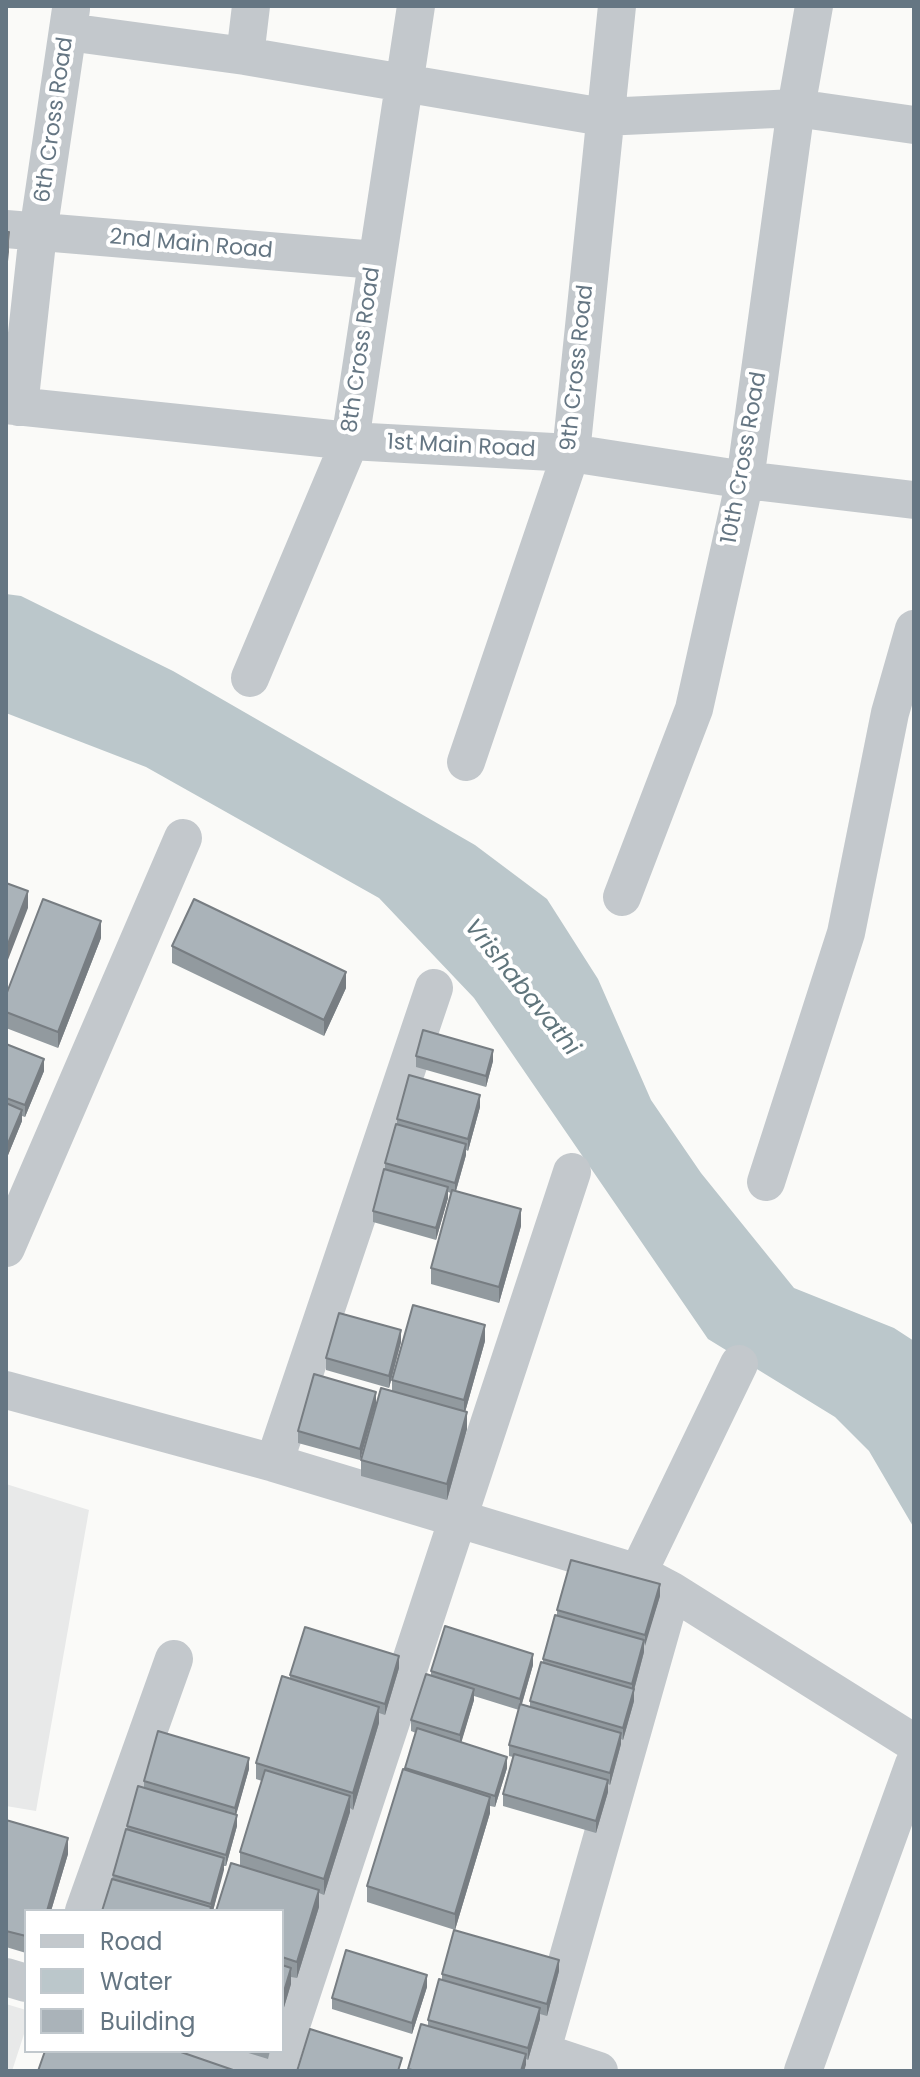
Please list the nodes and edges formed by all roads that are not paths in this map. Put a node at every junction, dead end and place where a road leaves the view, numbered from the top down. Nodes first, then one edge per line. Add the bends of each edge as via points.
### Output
1 (251, 6) edge
2 (416, 6) edge
3 (617, 6) edge
4 (814, 6) edge
5 (70, 19) edge
6 (245, 56) junction
7 (404, 84) junction
8 (796, 108) junction
9 (603, 117) junction
10 (914, 125) edge
11 (22, 231) edge
12 (376, 260) junction
13 (12, 406) edge
14 (350, 441) junction
15 (571, 453) junction
16 (745, 480) junction
17 (914, 500) edge
18 (914, 629) edge
19 (250, 678) dead end
20 (466, 762) dead end
21 (183, 838) dead end
22 (622, 897) dead end
23 (434, 988) dead end
24 (572, 1172) dead end
25 (766, 1182) dead end
26 (6, 1248) edge
27 (739, 1364) dead end
28 (6, 1390) edge
29 (274, 1463) junction
30 (456, 1521) junction
31 (638, 1573) junction
32 (672, 1591) junction
33 (174, 1659) dead end
34 (914, 1743) edge
35 (914, 1764) edge
36 (85, 1909) edge
37 (284, 2047) edge
38 (210, 2053) edge
39 (539, 2061) edge
40 (252, 2071) edge
41 (599, 2071) edge
42 (803, 2071) edge

1 - 6 street
2 - 7 street, 8th Cross Road
3 - 9 street, 9th Cross Road
4 - 8 street, 10th Cross Road
5 - 6 street
5 - 11 street, 6th Cross Road
6 - 7 street
7 - 9 street
7 - 12 street, 8th Cross Road
8 - 9 street
8 - 10 street
8 - 16 street, 10th Cross Road
9 - 15 street, 9th Cross Road
11 - 12 street, 2nd Main Road
11 - 13 street, 6th Cross Road
12 - 14 street, 8th Cross Road
13 - 14 street, 1st Main Road
14 - 15 street, 1st Main Road
14 - 19 street, 8th Cross Road
15 - 16 street, 1st Main Road
15 - 20 street, 9th Cross Road
16 - 17 street, 1st Main Road
16 - 22 street, 10th Cross Road via 694,709
18 - 25 street via 890,713 846,933
21 - 26 street
23 - 29 street
24 - 30 street
27 - 31 street
28 - 29 street
29 - 30 street
30 - 31 street
30 - 37 street
31 - 32 street
32 - 34 street
32 - 39 street
33 - 36 street
35 - 42 street
38 - 40 street
39 - 41 street

